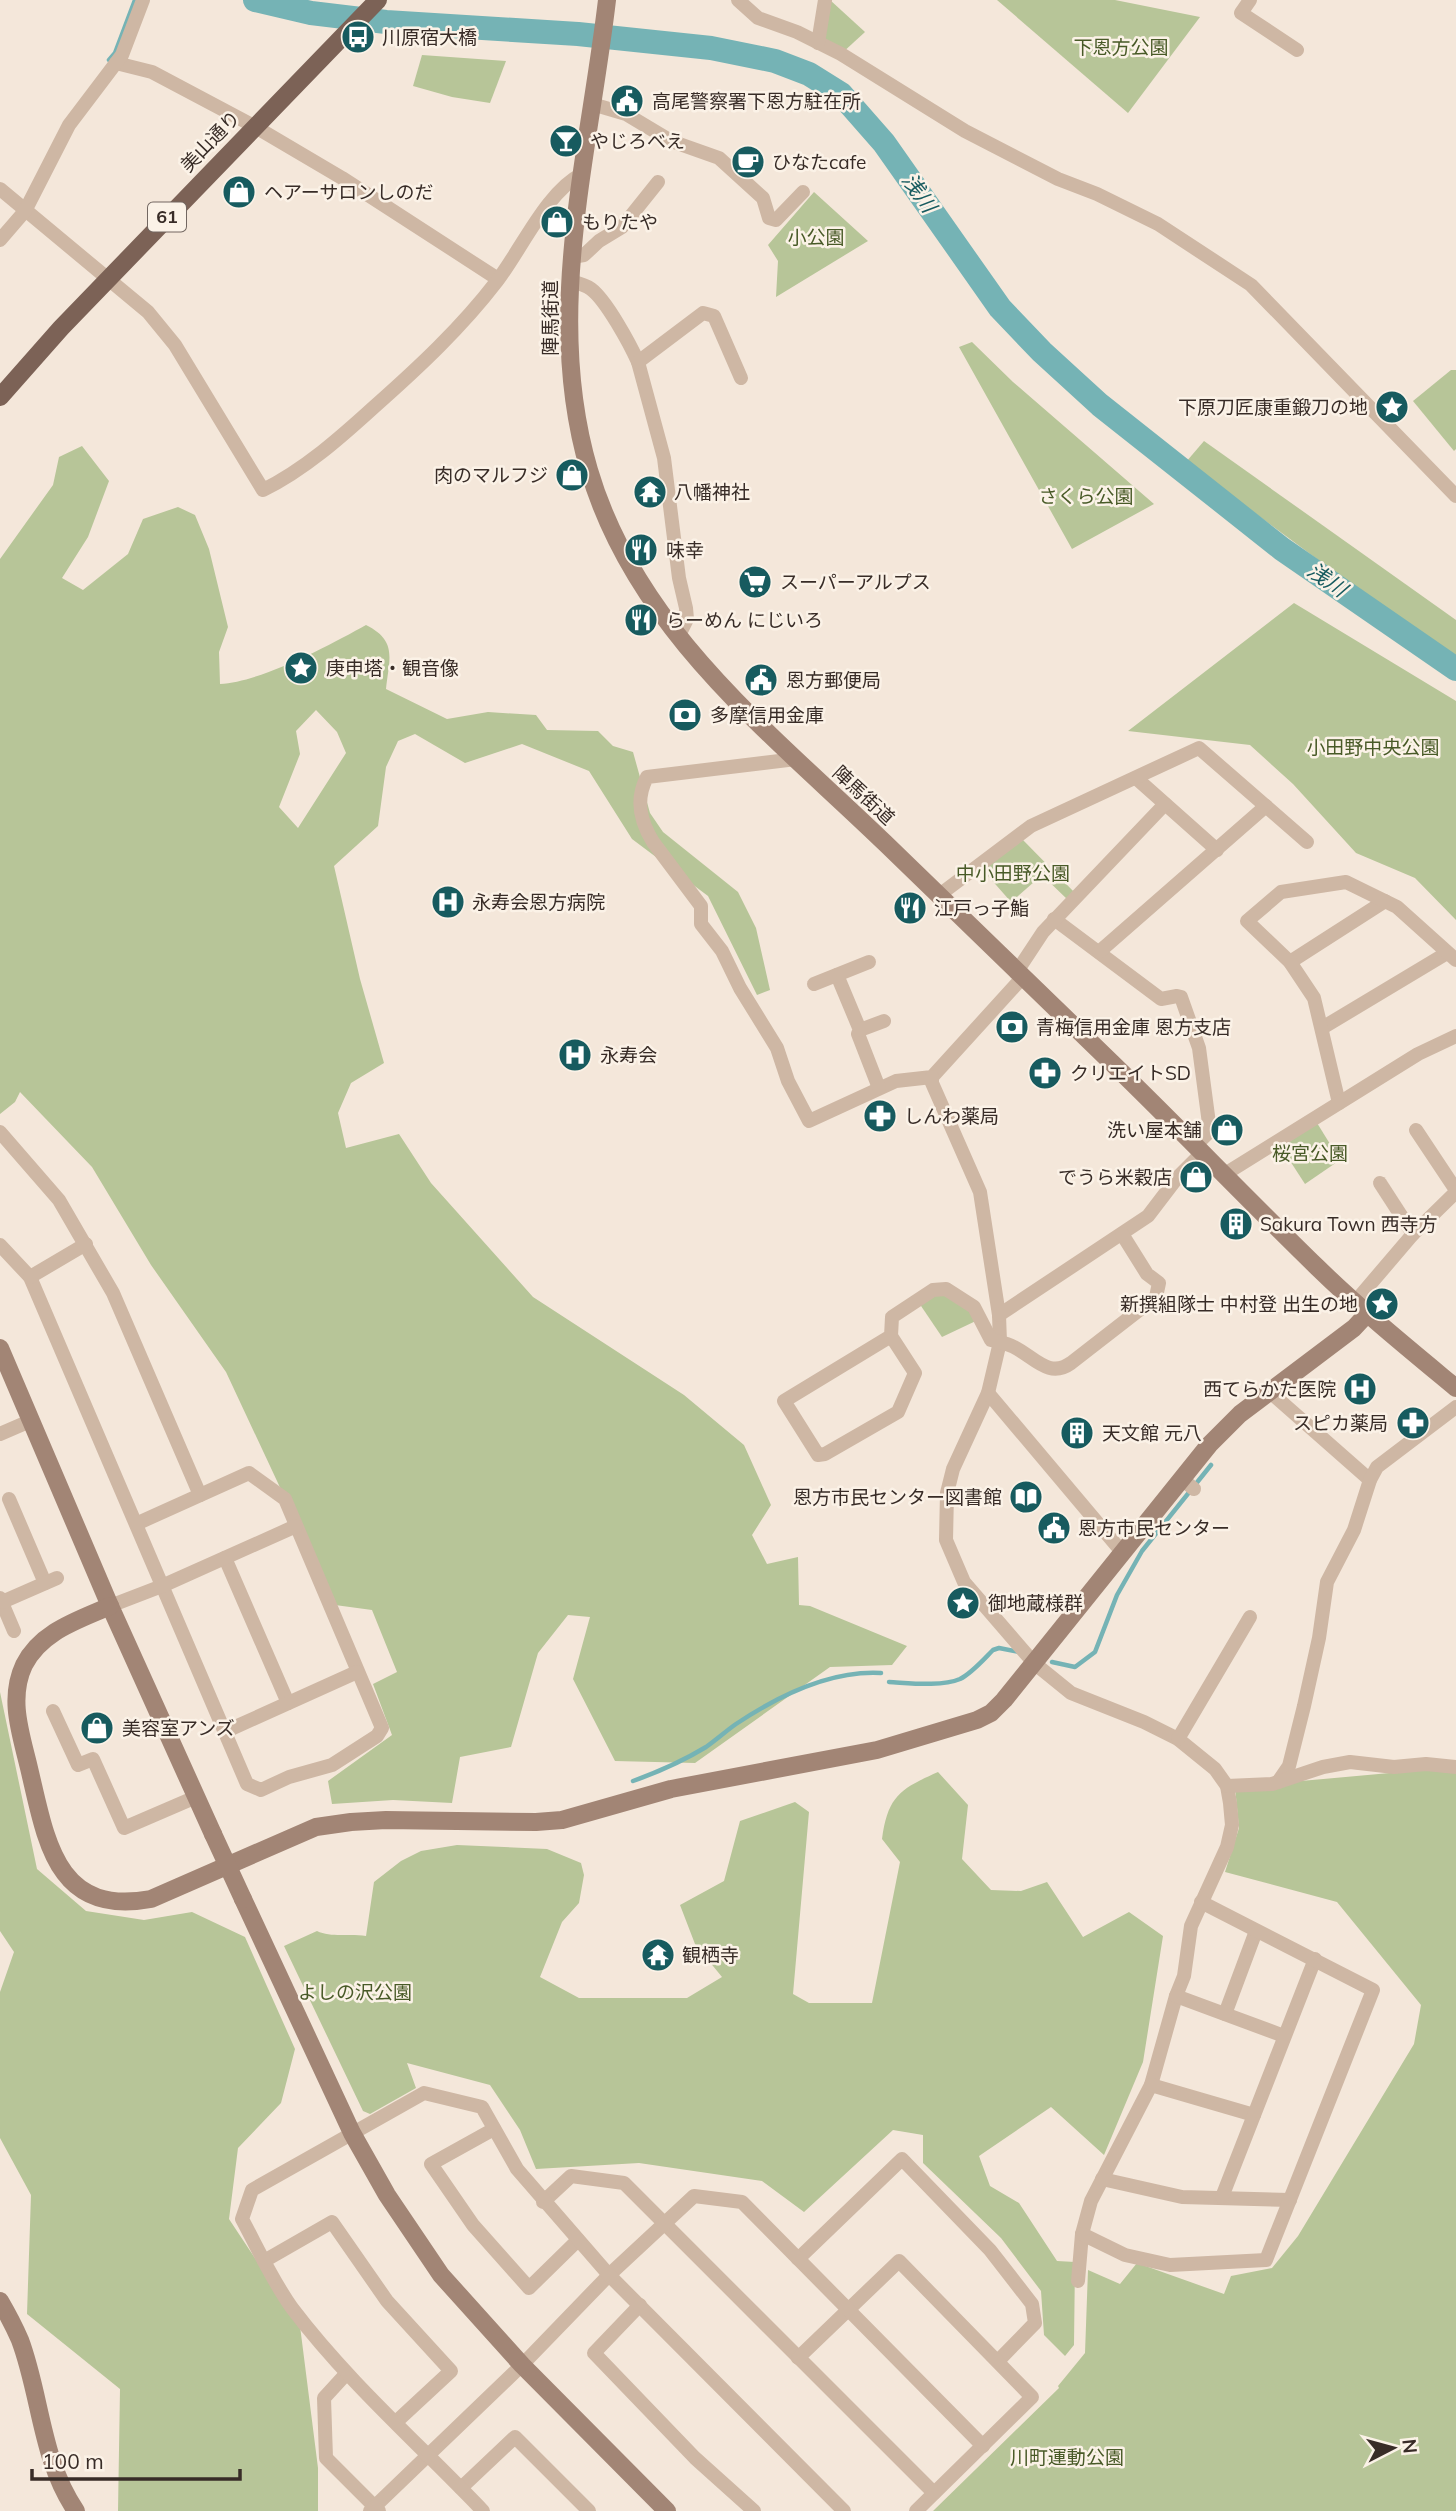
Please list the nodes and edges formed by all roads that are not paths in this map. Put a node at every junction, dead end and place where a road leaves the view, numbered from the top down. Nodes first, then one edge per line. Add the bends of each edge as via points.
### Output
1 (144, 0) edge
2 (378, 0) edge
3 (738, 0) edge
4 (825, 0) edge
5 (1250, 0) edge
6 (607, 1) edge
7 (818, 43) junction
8 (1297, 50) dead end
9 (116, 63) junction
10 (592, 104) junction
11 (254, 126) junction
12 (582, 174) junction
13 (659, 182) dead end
14 (0, 189) edge
15 (803, 192) dead end
16 (21, 207) junction
17 (0, 240) edge
18 (572, 257) junction
19 (108, 279) junction
20 (498, 279) junction
21 (569, 281) junction
22 (638, 362) junction
23 (741, 378) dead end
24 (0, 397) edge
25 (1456, 496) edge
26 (678, 637) junction
27 (796, 759) junction
28 (1136, 778) junction
29 (1165, 804) junction
30 (1266, 806) junction
31 (1307, 842) dead end
32 (1217, 850) junction
33 (937, 896) junction
34 (1385, 901) junction
35 (1054, 919) junction
36 (1099, 952) junction
37 (1451, 957) edge
38 (869, 962) dead end
39 (1290, 962) junction
40 (837, 975) junction
41 (1019, 975) junction
42 (814, 984) dead end
43 (884, 1021) dead end
44 (1322, 1028) junction
45 (860, 1030) junction
46 (1456, 1036) edge
47 (932, 1077) junction
48 (879, 1088) junction
49 (1339, 1103) junction
50 (1416, 1130) dead end
51 (0, 1132) edge
52 (1200, 1148) junction
53 (1225, 1174) junction
54 (1380, 1184) dead end
55 (1454, 1197) edge
56 (1122, 1234) junction
57 (1413, 1234) junction
58 (86, 1244) junction
59 (0, 1245) edge
60 (30, 1277) junction
61 (1361, 1308) junction
62 (999, 1315) junction
63 (891, 1336) junction
64 (1000, 1342) junction
65 (0, 1348) edge
66 (1456, 1388) edge
67 (1270, 1392) junction
68 (988, 1393) junction
69 (1456, 1407) edge
70 (30, 1421) junction
71 (0, 1434) edge
72 (1370, 1480) junction
73 (200, 1495) junction
74 (9, 1499) edge
75 (136, 1524) junction
76 (296, 1526) junction
77 (1122, 1552) junction
78 (225, 1558) junction
79 (162, 1586) junction
80 (1, 1600) edge
81 (110, 1606) junction
82 (1250, 1617) dead end
83 (14, 1631) dead end
84 (1034, 1663) junction
85 (357, 1672) junction
86 (288, 1703) junction
87 (53, 1712) dead end
88 (224, 1732) junction
89 (1178, 1739) junction
90 (1456, 1767) edge
91 (1278, 1782) junction
92 (1227, 1786) junction
93 (196, 1797) junction
94 (1201, 1902) junction
95 (1256, 1931) junction
96 (1315, 1959) junction
97 (1176, 1996) junction
98 (1225, 2014) junction
99 (1284, 2036) junction
100 (1151, 2085) junction
101 (1254, 2115) junction
102 (494, 2129) junction
103 (352, 2133) junction
104 (1102, 2179) junction
105 (1222, 2197) junction
106 (1290, 2200) junction
107 (543, 2202) junction
108 (664, 2224) junction
109 (1082, 2234) junction
110 (578, 2240) junction
111 (798, 2259) junction
112 (264, 2261) junction
113 (609, 2275) junction
114 (1078, 2281) dead end
115 (0, 2301) edge
116 (639, 2305) junction
117 (848, 2310) junction
118 (798, 2358) junction
119 (998, 2361) junction
120 (522, 2365) junction
121 (346, 2374) junction
122 (396, 2422) junction
123 (983, 2446) junction
124 (428, 2454) junction
125 (461, 2488) junction
126 (934, 2493) junction
127 (375, 2509) edge
128 (76, 2511) edge
129 (483, 2511) edge
130 (589, 2511) edge
131 (667, 2511) edge
132 (754, 2511) edge
133 (844, 2511) edge
134 (916, 2511) edge

1 - 9 street
2 - 11 main road, 美山通り / 61
3 - 7 street via 758,19
4 - 7 street
5 - 8 street via 1241,13
6 - 10 street, 陣馬街道
7 - 25 street via 965,131 1158,224 1251,285
9 - 11 street via 152,72
9 - 16 street via 69,125
10 - 12 street, 陣馬街道
10 - 15 street via 626,114 671,141 719,158 763,198 769,218 776,220
11 - 19 main road, 美山通り / 61
11 - 20 street
12 - 18 street, 陣馬街道
12 - 20 street via 570,180 533,226
13 - 18 street via 622,227 584,255
14 - 16 street
16 - 17 street
16 - 19 street
18 - 21 street, 陣馬街道
19 - 20 street via 148,312 175,345 263,490 336,441 382,400 439,347
19 - 24 main road, 美山通り / 61
21 - 22 street via 593,290
21 - 26 street, 陣馬街道 via 572,381 589,469 620,544
22 - 23 street via 703,313 714,316
22 - 26 street via 664,458 687,608 687,620
26 - 27 street, 陣馬街道 via 712,678
27 - 33 street, 陣馬街道
27 - 48 street via 647,777 640,798 642,819 653,842 701,906 701,923 777,1048 809,1121
28 - 29 street
28 - 30 street via 1199,748
28 - 33 street via 1031,826
29 - 32 street
29 - 35 street
30 - 31 street
30 - 32 street
32 - 36 street
33 - 41 street, 陣馬街道
34 - 37 street
34 - 39 street
34 - 39 street via 1346,882 1281,892 1247,921
35 - 36 street
35 - 41 street
36 - 52 street via 1161,999 1181,997 1199,1048 1210,1132
37 - 44 street
38 - 40 street
39 - 44 street via 1314,998
40 - 42 street
40 - 45 street
41 - 47 street
41 - 52 street, 陣馬街道
43 - 45 street
44 - 49 street
45 - 48 street
46 - 49 street
47 - 48 street
47 - 62 street via 980,1192
49 - 53 street
50 - 55 street
51 - 58 street via 59,1200
52 - 53 street, 陣馬街道
52 - 56 street via 1148,1216
53 - 61 street, 陣馬街道
54 - 57 street
55 - 57 street
56 - 62 street
56 - 64 street via 1146,1274 1159,1283 1156,1297 1062,1370 1051,1370
57 - 61 street
58 - 60 street
58 - 73 street via 113,1293
59 - 60 street
60 - 75 street
61 - 66 street, 陣馬街道
61 - 67 street via 1354,1328
62 - 64 street
63 - 63 street via 915,1373 898,1412 818,1455 784,1401
63 - 64 street via 892,1317 939,1287 974,1307 991,1340
64 - 68 street
65 - 70 street
67 - 72 street
67 - 77 street via 1209,1445 1189,1484
68 - 77 street
68 - 84 street via 953,1469 947,1493 946,1540 964,1583
69 - 72 street via 1377,1467
70 - 71 street
70 - 81 street
72 - 91 street via 1354,1530 1327,1582 1301,1719 1289,1766
73 - 75 street
73 - 76 street via 249,1473 285,1499
74 - 80 street via 51,1580
75 - 79 street
76 - 78 street
76 - 85 street
77 - 84 street
78 - 79 street
78 - 86 street
79 - 81 street
79 - 88 street
80 - 83 street
81 - 84 street via 48,1636 35,1650 17,1683 15,1712 46,1841 56,1863 78,1886 129,1903 151,1899 316,1828 386,1820 562,1821 671,1789 877,1750 991,1713
81 - 93 street
82 - 89 street
84 - 89 street via 1071,1693
85 - 86 street
85 - 88 street via 382,1728 332,1765 261,1790 247,1784
86 - 88 street
87 - 93 street via 78,1765 93,1759 124,1828
89 - 92 street via 1215,1769
90 - 91 street via 1350,1762
91 - 92 street
92 - 94 street via 1232,1825 1227,1847
93 - 103 street, bridge
94 - 95 street
94 - 97 street
95 - 96 street
95 - 98 street
96 - 99 street
96 - 106 street via 1373,1990
97 - 98 street
97 - 100 street
98 - 99 street
99 - 101 street
100 - 101 street
100 - 104 street
101 - 105 street
102 - 103 street via 482,2107 424,2093
102 - 107 street
102 - 110 street via 431,2164 473,2225 528,2288
103 - 112 street via 252,2190 243,2219
103 - 120 street via 441,2274
104 - 105 street via 1182,2197
104 - 109 street
105 - 106 street
106 - 109 street via 1266,2260 1170,2265 1125,2255
107 - 108 street via 571,2176 624,2183
107 - 110 street
108 - 111 street via 694,2196 742,2202
108 - 113 street
108 - 118 street
109 - 114 street
110 - 113 street
111 - 117 street
111 - 119 street via 902,2159 990,2250 1032,2304 1035,2323
112 - 121 street via 292,2308
112 - 122 street via 332,2222 387,2301 451,2371
113 - 116 street
113 - 120 street
115 - 128 street via 20,2342 52,2461
116 - 132 street via 594,2353 695,2458
116 - 133 street
117 - 118 street
117 - 119 street via 899,2261
117 - 123 street
118 - 126 street
119 - 123 street via 1032,2397
120 - 124 street
120 - 131 street
121 - 122 street
121 - 127 street via 324,2398 326,2458
122 - 124 street
123 - 126 street
124 - 125 street
124 - 127 street
125 - 129 street
125 - 130 street via 514,2437
126 - 134 street

